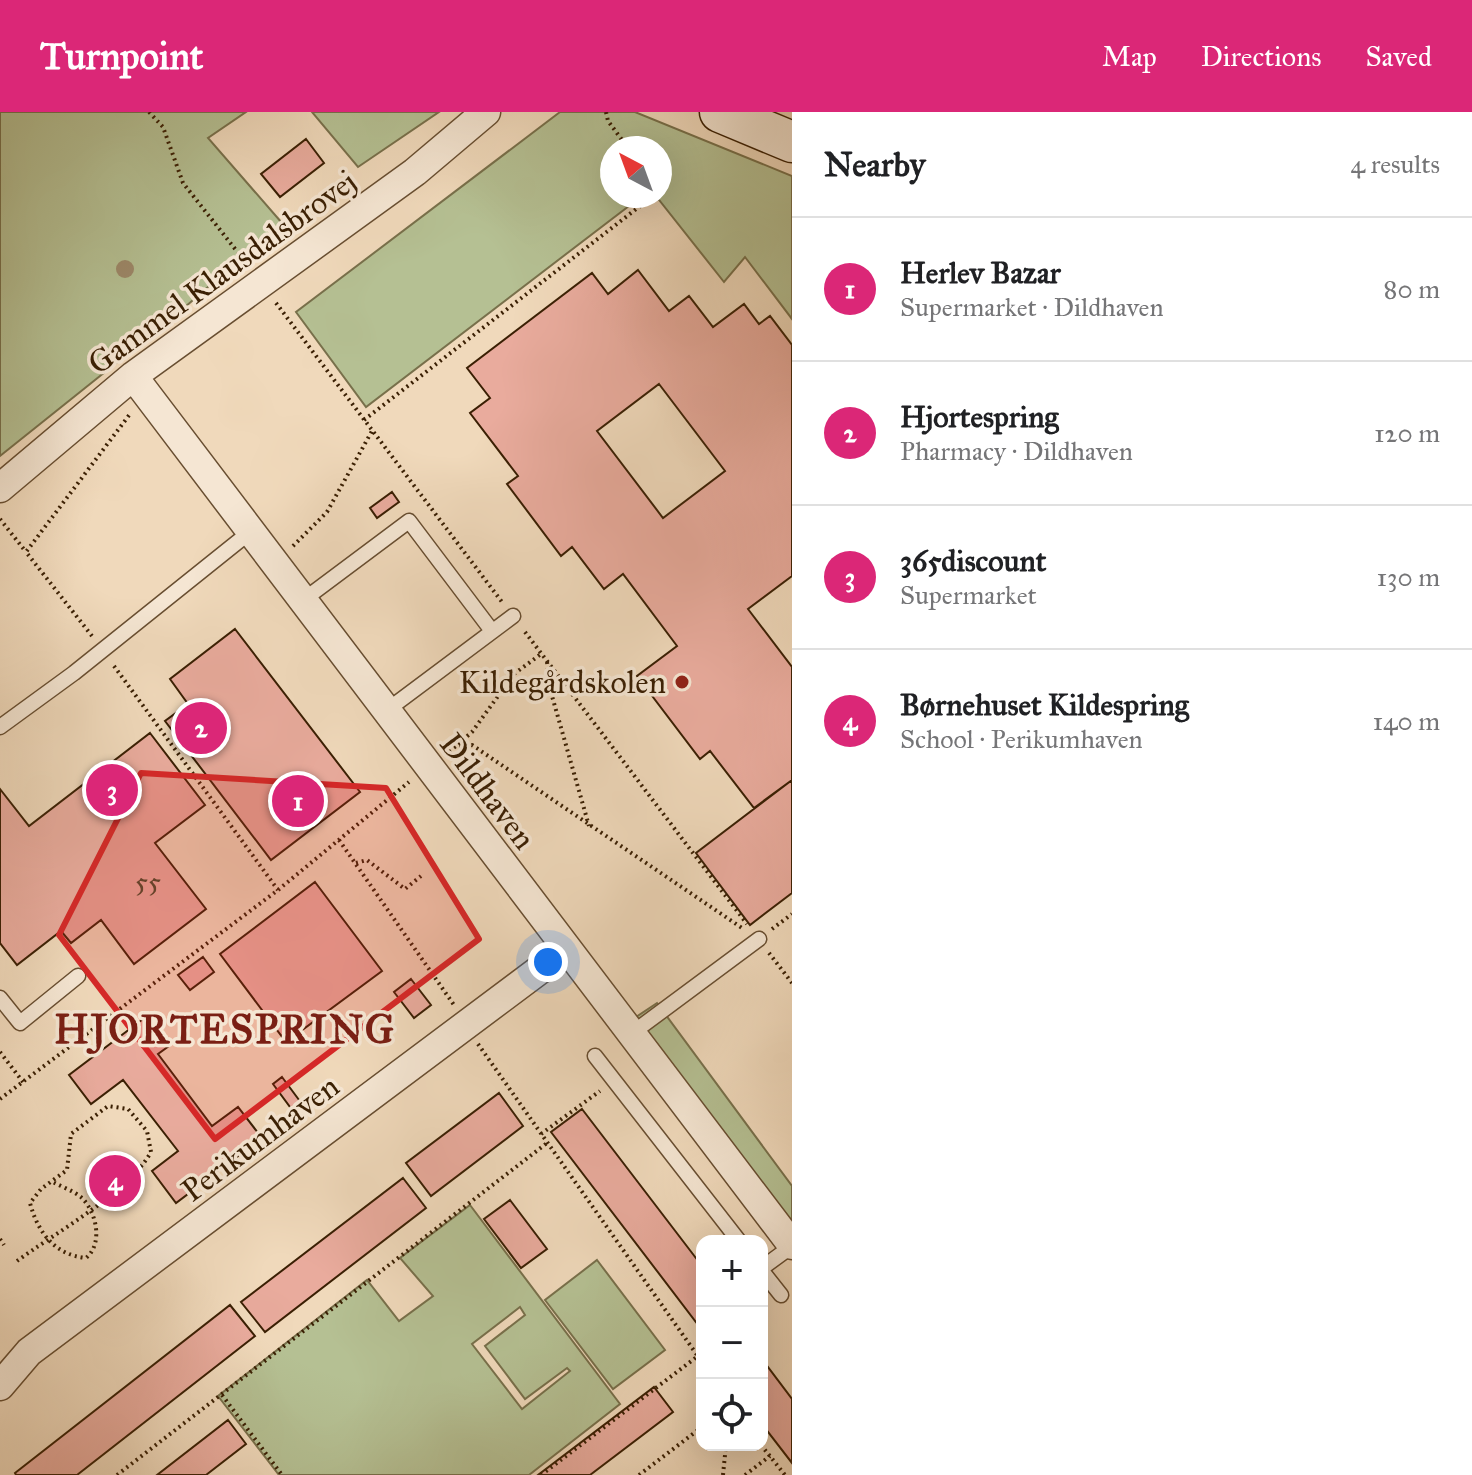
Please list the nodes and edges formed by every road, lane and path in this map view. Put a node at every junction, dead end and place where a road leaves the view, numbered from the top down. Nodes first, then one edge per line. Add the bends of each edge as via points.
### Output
1 (149, 112) edge
2 (486, 112) edge
3 (606, 112) edge
4 (720, 112) edge
5 (619, 136) edge
6 (792, 142) edge
7 (638, 208) edge
8 (260, 282) junction
9 (139, 384) junction
10 (364, 420) dead end
11 (372, 431) dead end
12 (0, 488) edge
13 (0, 519) edge
14 (250, 532) junction
15 (26, 552) junction
16 (269, 557) junction
17 (302, 601) junction
18 (513, 616) dead end
19 (492, 631) junction
20 (102, 650) junction
21 (541, 654) dead end
22 (547, 662) dead end
23 (386, 711) junction
24 (0, 727) edge
25 (456, 746) junction
26 (443, 755) dead end
27 (417, 775) dead end
28 (589, 826) junction
29 (339, 840) junction
30 (356, 863) junction
31 (421, 876) dead end
32 (278, 890) junction
33 (759, 939) joint
34 (566, 950) junction
35 (78, 976) dead end
36 (0, 998) edge
37 (457, 1009) dead end
38 (631, 1034) junction
39 (472, 1036) dead end
40 (0, 1052) edge
41 (595, 1056) dead end
42 (614, 1080) junction
43 (23, 1082) junction
44 (0, 1099) edge
45 (541, 1134) junction
46 (547, 1143) junction
47 (53, 1182) junction
48 (90, 1208) junction
49 (734, 1235) edge
50 (47, 1239) junction
51 (792, 1246) edge
52 (17, 1261) dead end
53 (768, 1265) edge
54 (768, 1278) edge
55 (781, 1295) dead end
56 (696, 1353) edge
57 (696, 1358) edge
58 (0, 1386) edge
59 (222, 1395) junction
60 (696, 1432) edge
61 (725, 1451) edge
62 (766, 1451) edge
63 (770, 1456) junction
64 (117, 1475) edge
65 (282, 1475) edge
66 (541, 1475) edge
67 (639, 1475) edge
68 (723, 1475) edge
69 (745, 1475) edge
70 (785, 1475) edge

1 - 8 path via 163,127 183,183
2 - 8 street, Gammel Klausdalsbrovej via 415,172
3 - 5 path
4 - 6 street
7 - 10 path
8 - 9 street, Gammel Klausdalsbrovej
9 - 12 street, Gammel Klausdalsbrovej
9 - 14 street, Dildhaven
9 - 15 path
11 - 16 path via 327,512 297,545
13 - 15 path
14 - 16 street, Dildhaven
14 - 20 lane
15 - 20 path
16 - 17 street, Dildhaven
17 - 19 lane via 409,521
17 - 23 street, Dildhaven
18 - 19 lane
19 - 23 lane
20 - 24 lane
20 - 32 path
21 - 25 path via 514,674
22 - 28 path
23 - 34 street, Dildhaven
25 - 26 path
25 - 28 path via 472,745
27 - 29 path
28 - 33 path
29 - 30 path
29 - 32 path
30 - 31 path via 367,860 405,889
30 - 37 path
32 - 43 path
33 - 38 lane
34 - 38 street, Dildhaven
34 - 58 street, Perikumhaven via 29,1352
35 - 36 lane via 20,1023
38 - 51 street, Dildhaven
39 - 45 path
40 - 43 path
41 - 42 lane
42 - 45 path
42 - 49 lane
43 - 44 path
45 - 46 path
46 - 56 path
46 - 59 path
47 - 48 path via 79,1195
47 - 48 path via 67,1170 71,1134 108,1106 128,1109 147,1131 151,1152 140,1172
47 - 50 path via 30,1203
48 - 50 path
48 - 50 path via 97,1236 94,1251 86,1258 59,1252
50 - 52 path
51 - 53 lane
54 - 55 lane
57 - 66 path
59 - 64 path
59 - 65 path
60 - 67 path
61 - 68 path
62 - 63 path
63 - 69 path
63 - 70 path

